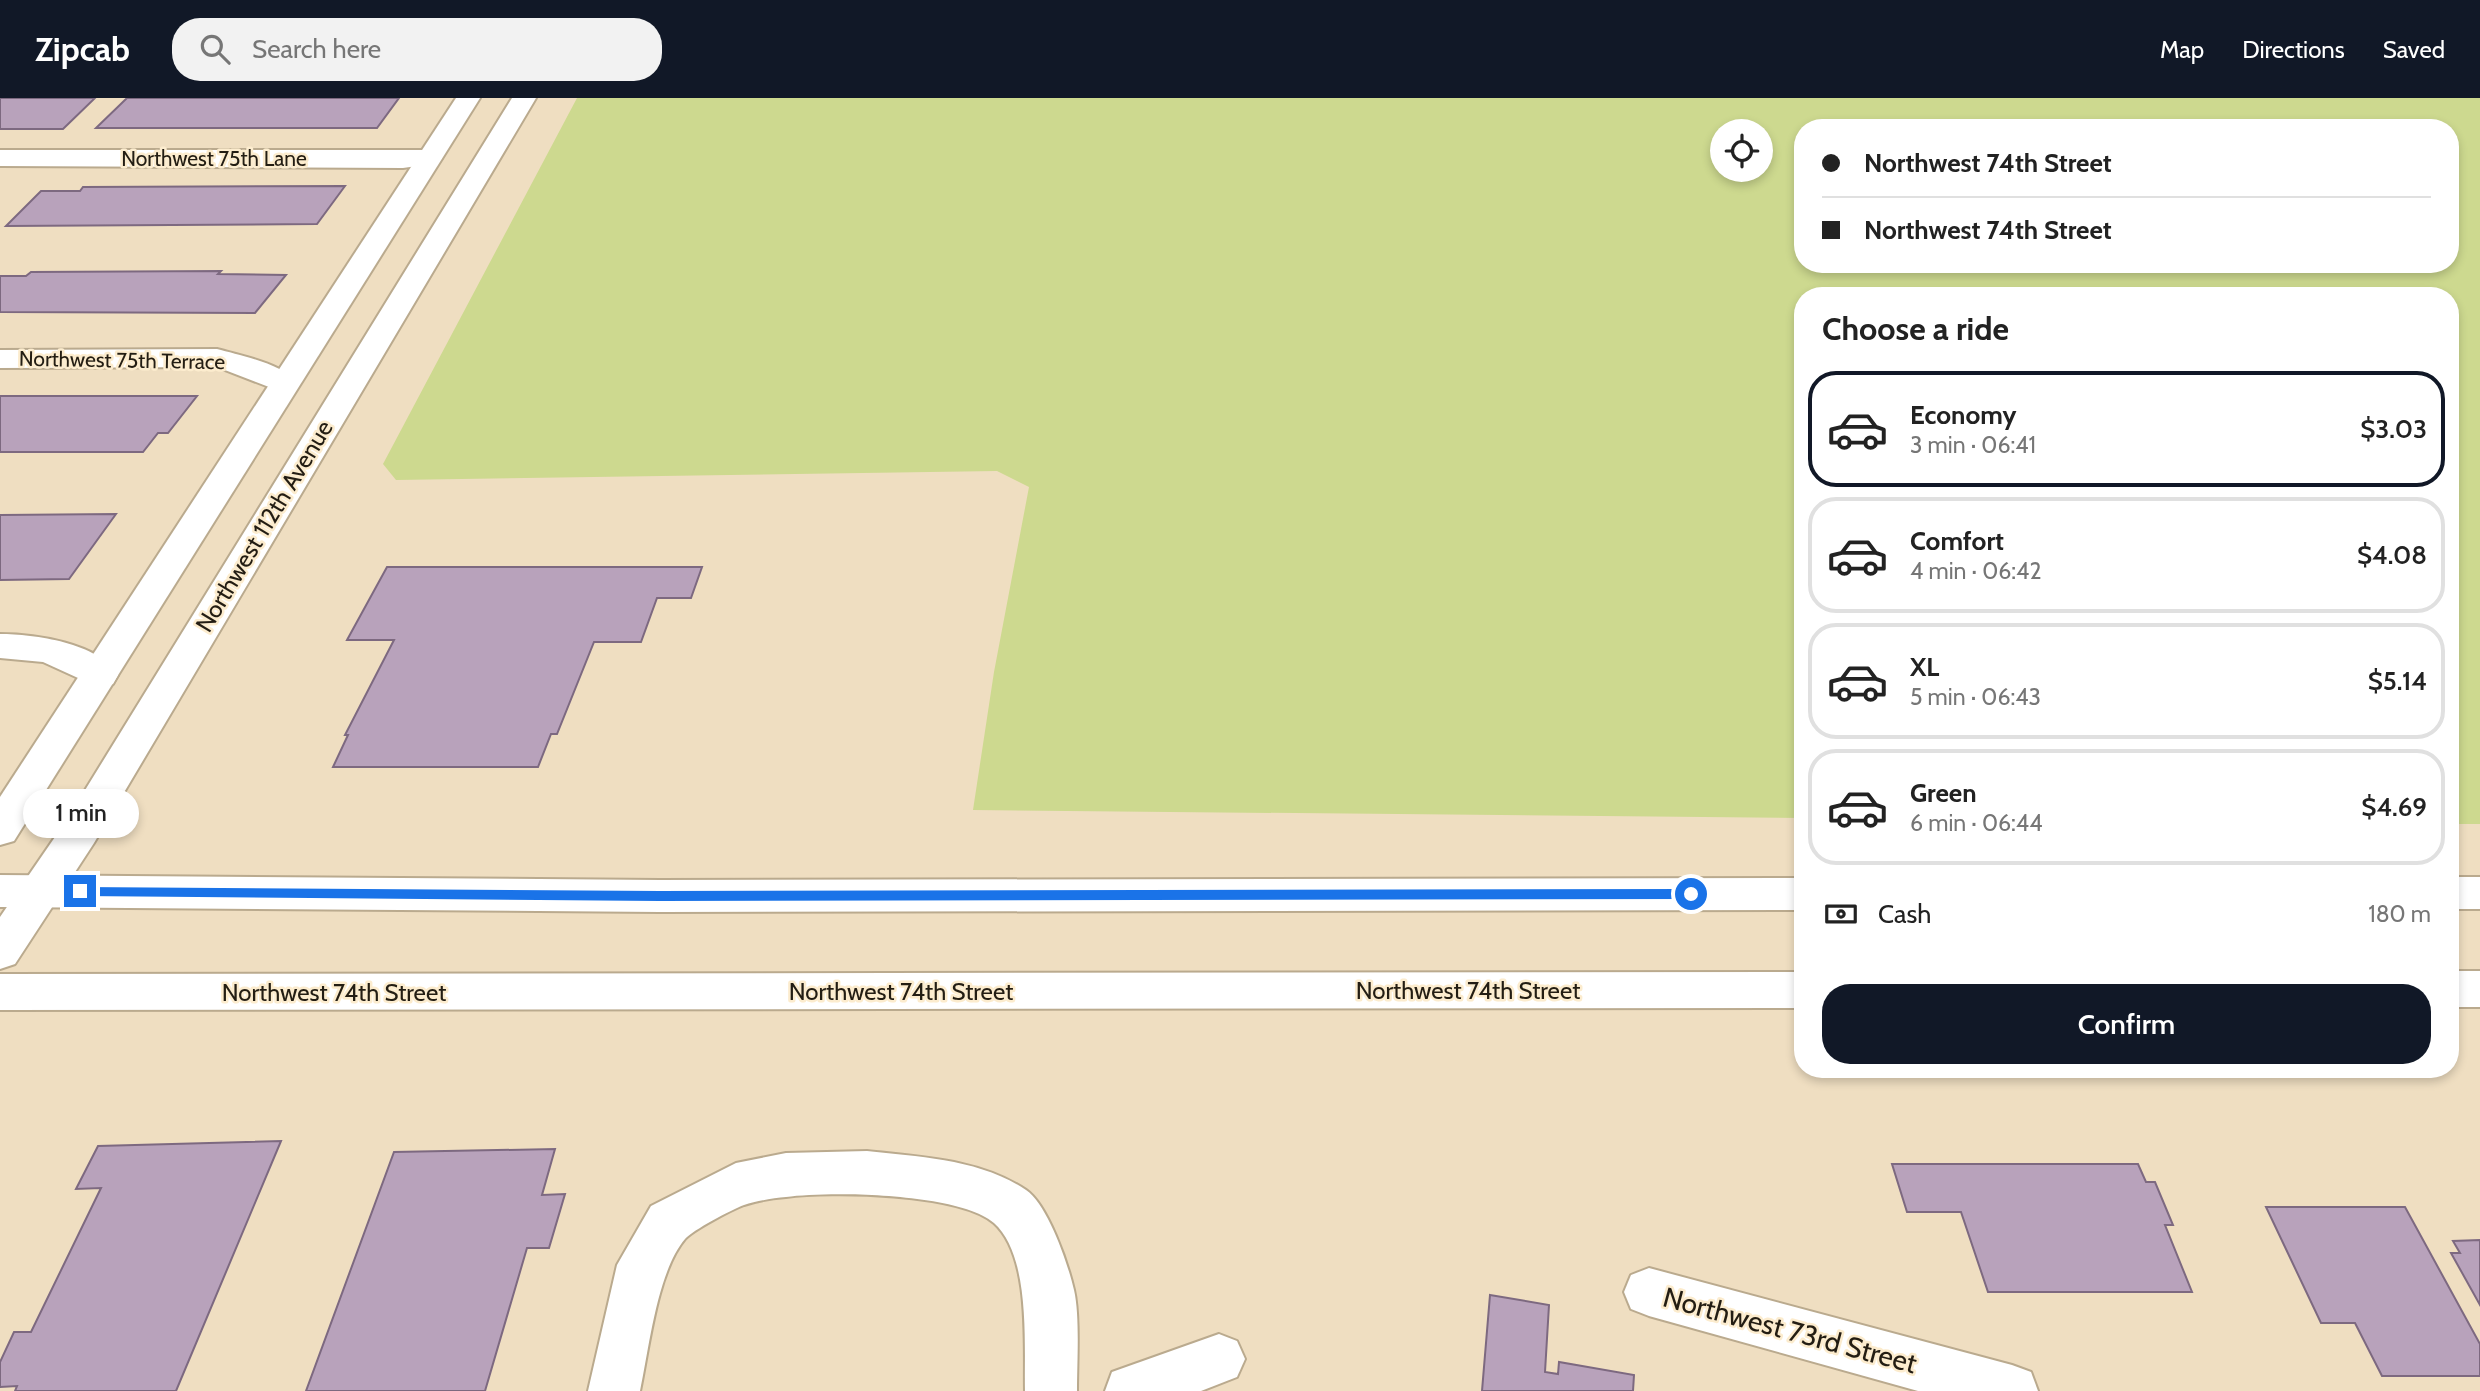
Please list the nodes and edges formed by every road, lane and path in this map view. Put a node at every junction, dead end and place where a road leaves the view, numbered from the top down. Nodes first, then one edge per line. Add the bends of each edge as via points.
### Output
1 (468, 98) edge
2 (524, 98) edge
3 (501, 136) junction
4 (0, 158) edge
5 (429, 158) junction
6 (0, 359) edge
7 (282, 383) junction
8 (10, 646) edge
9 (100, 675) junction
10 (0, 830) edge
11 (20, 891) edge
12 (2459, 893) edge
13 (2480, 893) edge
14 (1794, 894) edge
15 (0, 952) edge
16 (2459, 989) edge
17 (2480, 989) edge
18 (1794, 990) edge
19 (0, 992) edge
20 (1649, 1292) dead end
21 (1219, 1359) dead end
22 (614, 1391) edge
23 (1051, 1391) edge
24 (1131, 1391) edge
25 (2012, 1391) edge

1 - 5 street
2 - 3 street, Northwest 112th Avenue
3 - 5 street, Northwest 75th Lane
3 - 11 street, Northwest 112th Avenue via 80,832
4 - 5 street, Northwest 75th Lane
5 - 7 street
6 - 7 street, Northwest 75th Terrace via 217,358
7 - 9 street
8 - 9 street via 48,649
9 - 10 street
11 - 14 street via 660,896
11 - 15 street, Northwest 112th Avenue
12 - 13 street
16 - 17 street
18 - 19 street, Northwest 74th Street
20 - 25 street, Northwest 73rd Street
21 - 24 street
22 - 23 street via 642,1265 667,1222 736,1185 786,1175 867,1173 945,1182 978,1190 1011,1207 1030,1234 1049,1291

